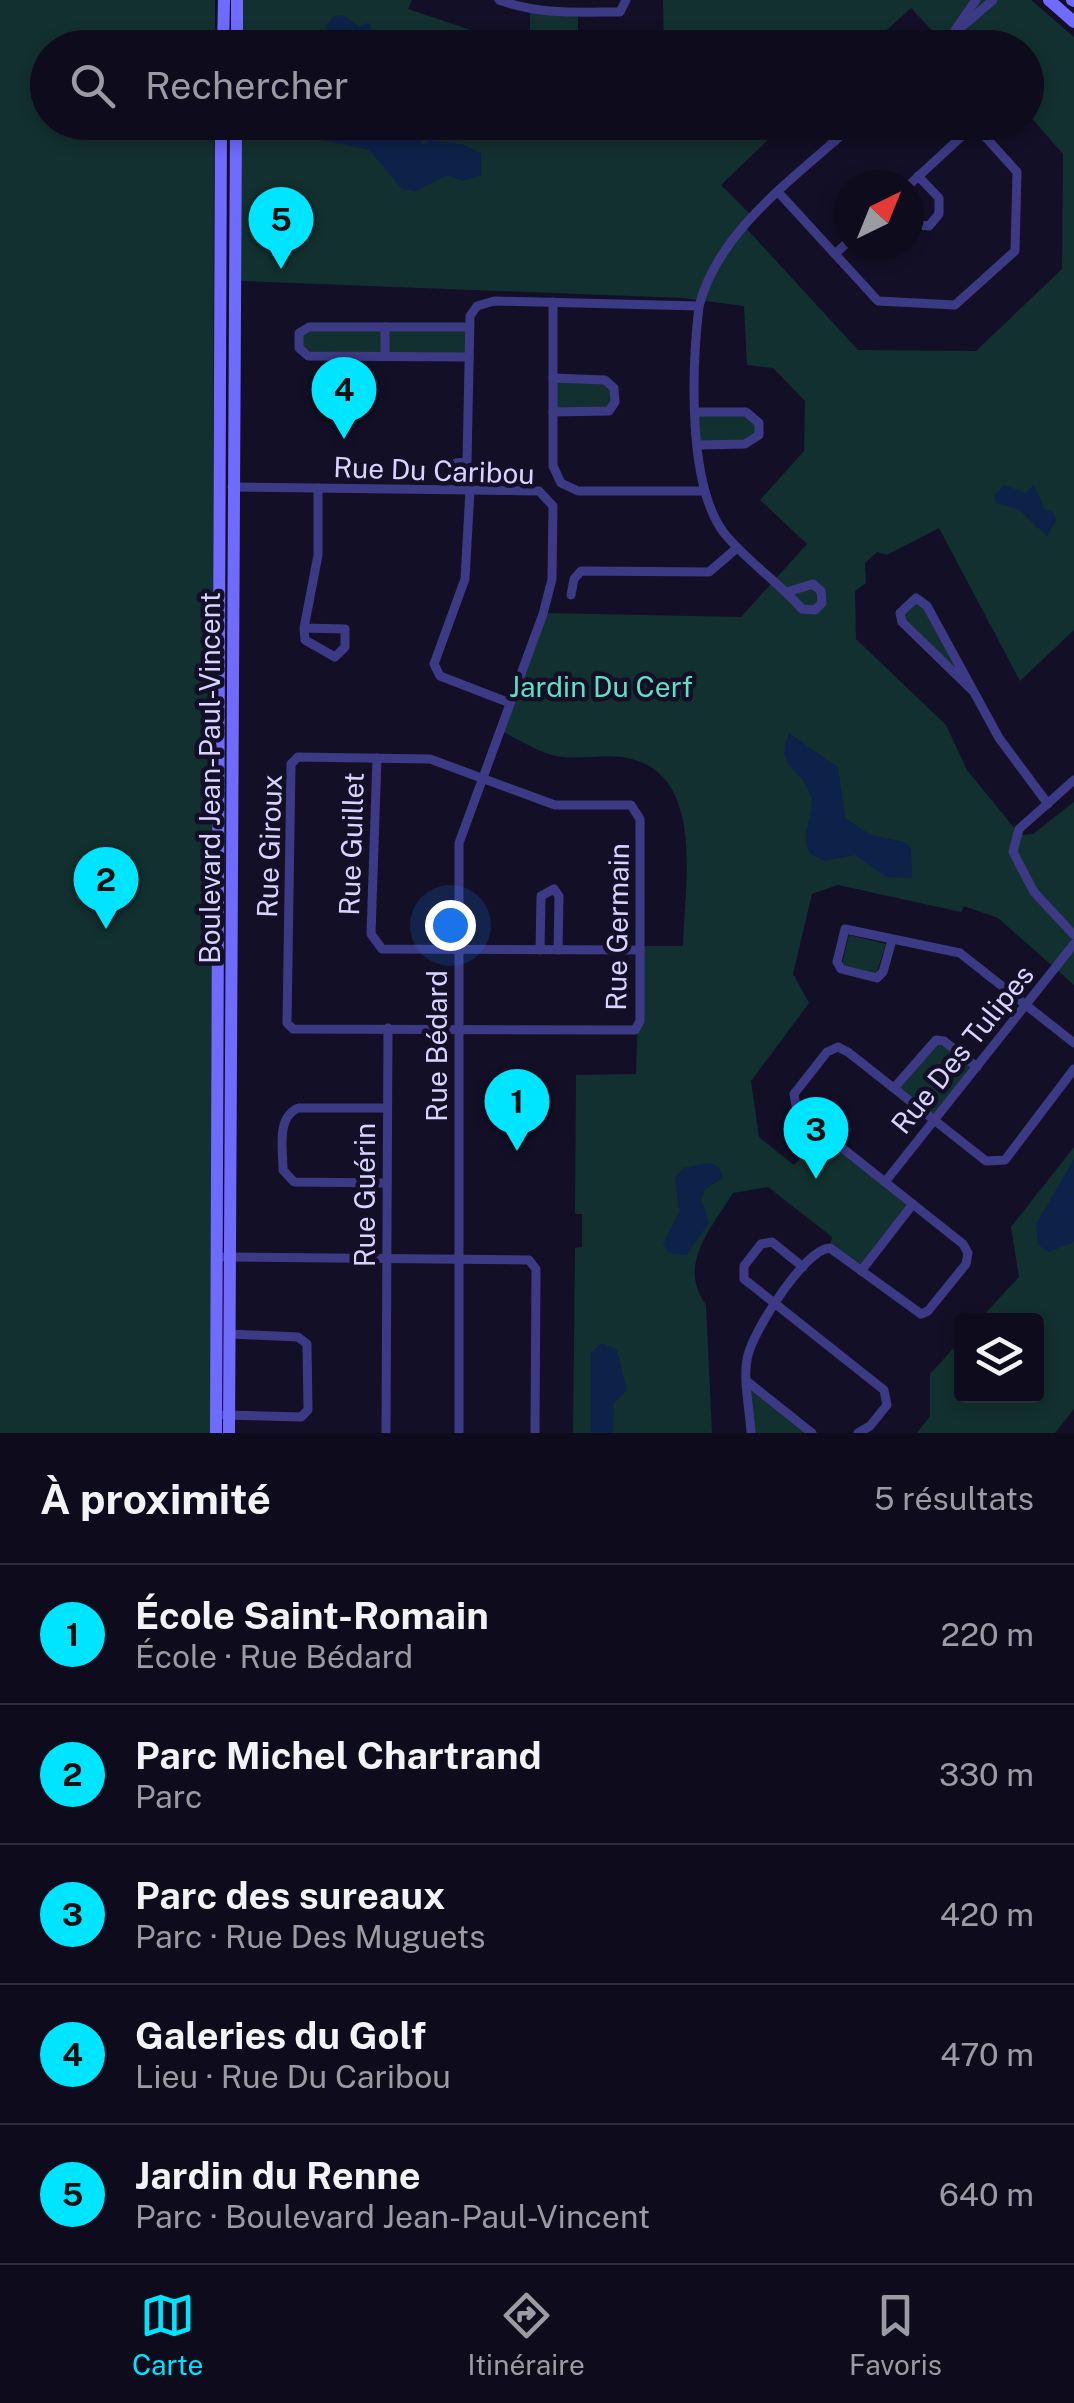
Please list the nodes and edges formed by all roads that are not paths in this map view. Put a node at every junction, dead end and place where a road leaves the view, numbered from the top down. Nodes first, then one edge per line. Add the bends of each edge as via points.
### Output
1 (224, 0) edge
2 (237, 0) edge
3 (499, 0) edge
4 (559, 0) edge
5 (976, 0) edge
6 (994, 0) edge
7 (1049, 0) edge
8 (626, 3) edge
9 (559, 12) junction
10 (1074, 22) edge
11 (223, 30) edge
12 (236, 30) edge
13 (954, 30) edge
14 (956, 30) edge
15 (221, 140) edge
16 (236, 140) edge
17 (956, 140) edge
18 (988, 140) edge
19 (835, 141) edge
20 (924, 170) edge
21 (924, 183) edge
22 (779, 194) junction
23 (924, 226) edge
24 (834, 254) edge
25 (840, 260) edge
26 (553, 302) junction
27 (700, 306) junction
28 (385, 327) junction
29 (469, 327) junction
30 (385, 356) junction
31 (469, 357) junction
32 (553, 378) junction
33 (553, 412) junction
34 (698, 412) junction
35 (697, 445) junction
36 (456, 463) dead end
37 (219, 487) junction
38 (235, 487) junction
39 (318, 488) junction
40 (470, 490) junction
41 (702, 492) junction
42 (548, 496) joint
43 (737, 548) junction
44 (787, 592) dead end
45 (572, 595) dead end
46 (304, 628) junction
47 (973, 691) junction
48 (510, 702) junction
49 (377, 758) junction
50 (482, 778) junction
51 (1074, 780) edge
52 (1048, 804) junction
53 (1074, 934) edge
54 (892, 940) junction
55 (1074, 944) edge
56 (458, 949) junction
57 (540, 950) junction
58 (558, 950) junction
59 (640, 950) junction
60 (1026, 1005) junction
61 (459, 1027) junction
62 (388, 1028) junction
63 (1074, 1043) edge
64 (976, 1066) junction
65 (1074, 1069) edge
66 (894, 1088) junction
67 (387, 1108) junction
68 (934, 1120) junction
69 (885, 1182) junction
70 (387, 1183) junction
71 (913, 1204) junction
72 (224, 1257) junction
73 (386, 1259) junction
74 (459, 1260) junction
75 (804, 1267) junction
76 (861, 1271) junction
77 (775, 1303) junction
78 (230, 1334) junction
79 (748, 1382) junction
80 (223, 1415) junction
81 (216, 1433) edge
82 (229, 1433) edge
83 (386, 1433) edge
84 (459, 1433) edge
85 (536, 1433) edge
86 (751, 1433) edge
87 (812, 1433) edge
88 (858, 1433) edge

1 - 11 street
2 - 12 street
3 - 9 street via 530,12
4 - 9 street
5 - 13 street
6 - 14 street
7 - 10 street
8 - 9 street via 620,12
15 - 37 street, Boulevard Jean-Paul-Vincent
16 - 38 street, Boulevard Jean-Paul-Vincent
17 - 20 street
18 - 25 street via 1017,172 1015,251 956,305 878,302
19 - 22 street
21 - 23 street via 938,198 939,214
22 - 24 street
22 - 27 street via 724,249
26 - 27 street
26 - 29 street via 483,302
26 - 32 street
27 - 34 street
28 - 29 street
28 - 30 street
28 - 30 street via 309,326 299,333 299,348 308,356
29 - 31 street
30 - 31 street
31 - 36 street via 467,462
32 - 33 street
32 - 33 street via 605,380 615,402 609,411
33 - 41 street, Rue Du Caribou via 553,466 561,483 578,491
34 - 35 street
34 - 35 street via 746,412 759,422 759,434 745,444
35 - 41 street
37 - 38 street, Rue Du Caribou
37 - 72 street, Boulevard Jean-Paul-Vincent
38 - 39 street, Rue Du Caribou
38 - 72 street, Boulevard Jean-Paul-Vincent
39 - 40 street, Rue Du Caribou
39 - 46 street, Rue Du Caribou via 318,555
40 - 42 street, Rue Du Caribou
40 - 48 street via 465,579 434,664 440,676
41 - 43 street
42 - 48 street, Rue Bédard via 552,579
43 - 44 street
43 - 45 street via 709,572 581,571
46 - 46 street via 305,640 323,654 335,657 345,647 345,629
47 - 47 street via 927,606 916,598 906,604 902,622
47 - 52 street
48 - 50 street, Rue Bédard
49 - 50 street, Rue Giroux via 430,759
49 - 56 street, Rue Guillet via 374,944
49 - 62 street, Rue Giroux via 298,757 291,764 287,1024
50 - 56 street, Rue Bédard via 458,843
50 - 59 street, Rue Germain via 555,805 631,804 637,810
51 - 52 street
52 - 53 street via 1019,828 1013,852 1034,892
54 - 54 street via 845,928 836,962 840,969 877,978
54 - 60 street via 960,953
55 - 60 street, Rue Des Tulipes
56 - 57 street, Rue Guillet
56 - 61 street, Rue Bédard
57 - 58 street, Rue Guillet
57 - 58 street via 540,896 547,889 558,896
58 - 59 street, Rue Guillet
59 - 61 street, Rue Germain via 635,1030
60 - 63 street
60 - 64 street, Rue Des Tulipes
61 - 62 street
61 - 74 street, Rue Bédard
62 - 67 street, Rue Guérin
64 - 66 street via 936,1040
64 - 68 street, Rue Des Tulipes
65 - 68 street via 1005,1160 986,1162
66 - 68 street
66 - 69 street via 838,1048 794,1094 793,1105
67 - 70 street, Rue Guérin
67 - 70 street via 288,1112 282,1170 294,1182
68 - 69 street, Rue Des Tulipes
69 - 71 street
70 - 73 street, Rue Guérin
71 - 76 street
71 - 76 street via 963,1244 966,1264 921,1314
72 - 73 street
72 - 78 street, Boulevard Jean-Paul-Vincent
72 - 80 street, Boulevard Jean-Paul-Vincent
73 - 74 street
73 - 83 street, Rue Guérin
74 - 84 street, Rue Bédard
74 - 85 street via 533,1264
75 - 76 street via 817,1250 830,1248
75 - 77 street
75 - 77 street via 772,1242 761,1244 744,1266 744,1278
77 - 79 street via 747,1357
77 - 88 street via 884,1390 887,1406
78 - 80 street, Boulevard Jean-Paul-Vincent
78 - 80 street via 298,1337 308,1344 308,1410 301,1417
79 - 86 street
79 - 87 street
80 - 81 street, Boulevard Jean-Paul-Vincent
80 - 82 street, Boulevard Jean-Paul-Vincent

